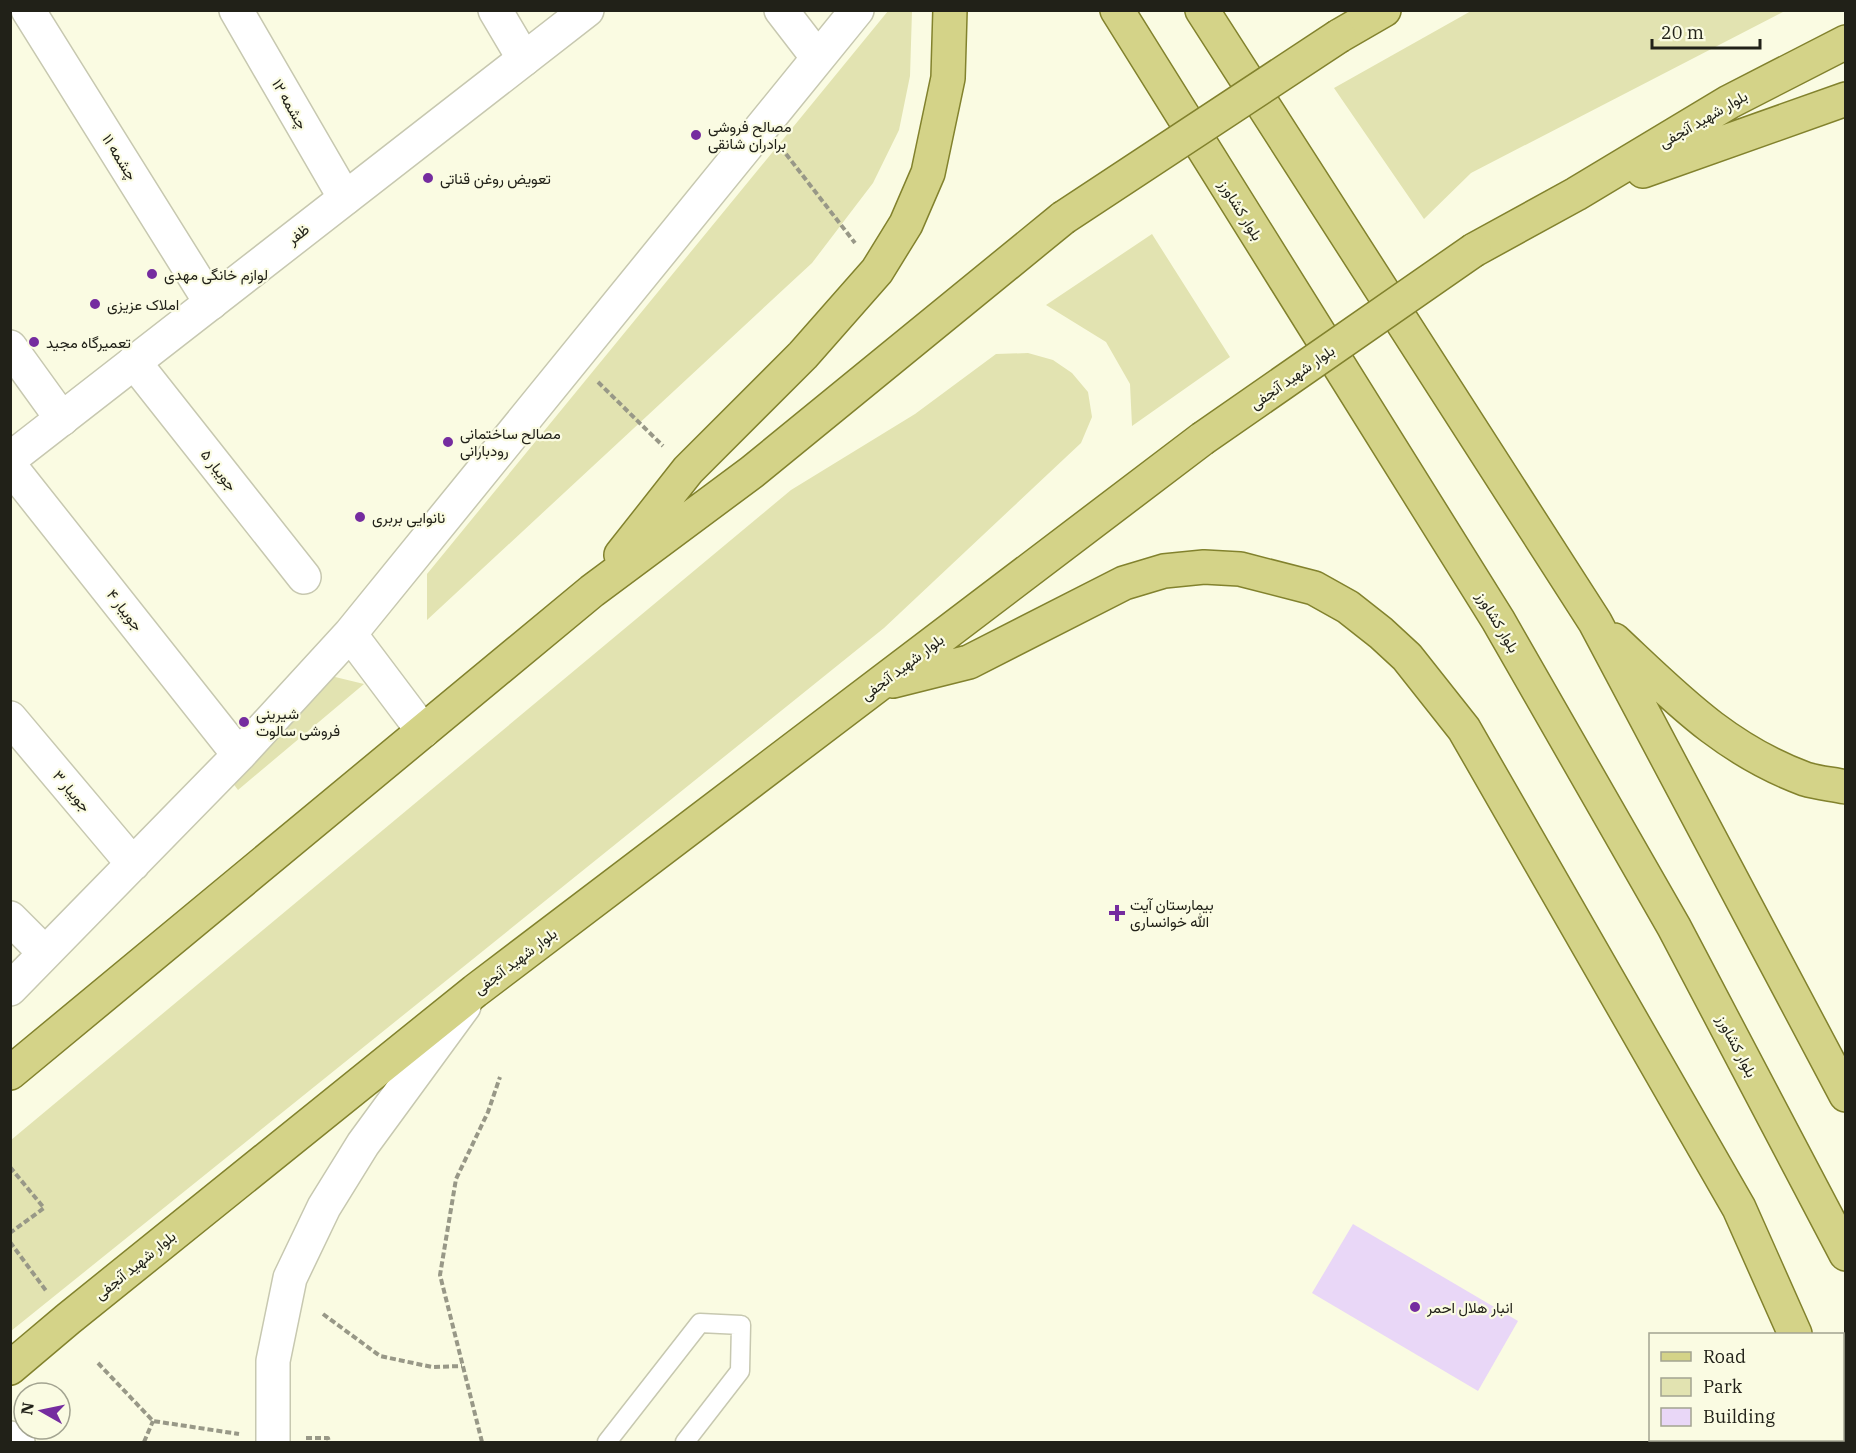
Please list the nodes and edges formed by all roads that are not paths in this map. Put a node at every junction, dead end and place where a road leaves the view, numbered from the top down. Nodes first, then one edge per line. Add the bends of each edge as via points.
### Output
1 (28, 10) edge
2 (236, 10) edge
3 (495, 10) edge
4 (586, 10) edge
5 (781, 10) edge
6 (857, 10) edge
7 (950, 10) edge
8 (1117, 10) edge
9 (1202, 10) edge
10 (1384, 10) edge
11 (1845, 42) edge
12 (818, 58) junction
13 (524, 59) junction
14 (1845, 99) edge
15 (1576, 194) junction
16 (345, 198) junction
17 (211, 303) junction
18 (10, 348) edge
19 (134, 362) junction
20 (62, 419) junction
21 (10, 459) edge
22 (10, 466) edge
23 (304, 577) dead end
24 (592, 591) junction
25 (1594, 622) junction
26 (350, 634) junction
27 (879, 684) junction
28 (10, 718) edge
29 (423, 731) junction
30 (239, 754) junction
31 (1845, 787) edge
32 (133, 864) junction
33 (10, 918) edge
34 (45, 953) junction
35 (10, 989) edge
36 (475, 991) junction
37 (10, 1073) edge
38 (1845, 1095) edge
39 (1845, 1254) edge
40 (1794, 1333) edge
41 (10, 1368) edge
42 (10, 1438) edge
43 (18, 1443) edge
44 (273, 1443) edge
45 (607, 1443) edge
46 (685, 1443) edge

1 - 17 street, چشمه ۱۱
2 - 16 street, چشمه ۱۲
3 - 13 street
4 - 13 street, ظفر
5 - 12 street
6 - 12 street
7 - 24 main road via 948,78 928,173 906,224 877,271 803,355 688,470
8 - 39 main road, بلوار کشاورز via 1498,620 1674,927
9 - 25 main road
10 - 24 main road, bridge via 1063,218 752,472
11 - 15 main road, بلوار شهید آنجفی via 1729,102
12 - 26 street
13 - 16 street, ظفر
14 - 15 main road
15 - 27 main road, بلوار شهید آنجفی, bridge via 1474,250 1202,439
16 - 17 street, ظفر
17 - 19 street, ظفر
18 - 20 street
19 - 20 street, ظفر
19 - 23 street, جویبار ۵
20 - 21 street, ظفر
22 - 30 street, جویبار ۴
24 - 29 main road
25 - 31 main road via 1698,718 1746,752 1807,780
25 - 38 main road
26 - 29 street
26 - 30 street
27 - 36 main road, بلوار شهید آنجفی
27 - 40 main road via 969,662 1124,582 1164,571 1240,569 1314,588 1348,607 1407,657 1464,729 1739,1208
28 - 32 street, جویبار ۳
29 - 37 main road
30 - 32 street
32 - 34 street
33 - 34 street
34 - 35 street
36 - 41 main road, بلوار شهید آنجفی
36 - 44 street via 363,1144 324,1207 290,1278 273,1361
42 - 43 street
45 - 46 lane via 700,1323 741,1325 740,1371

